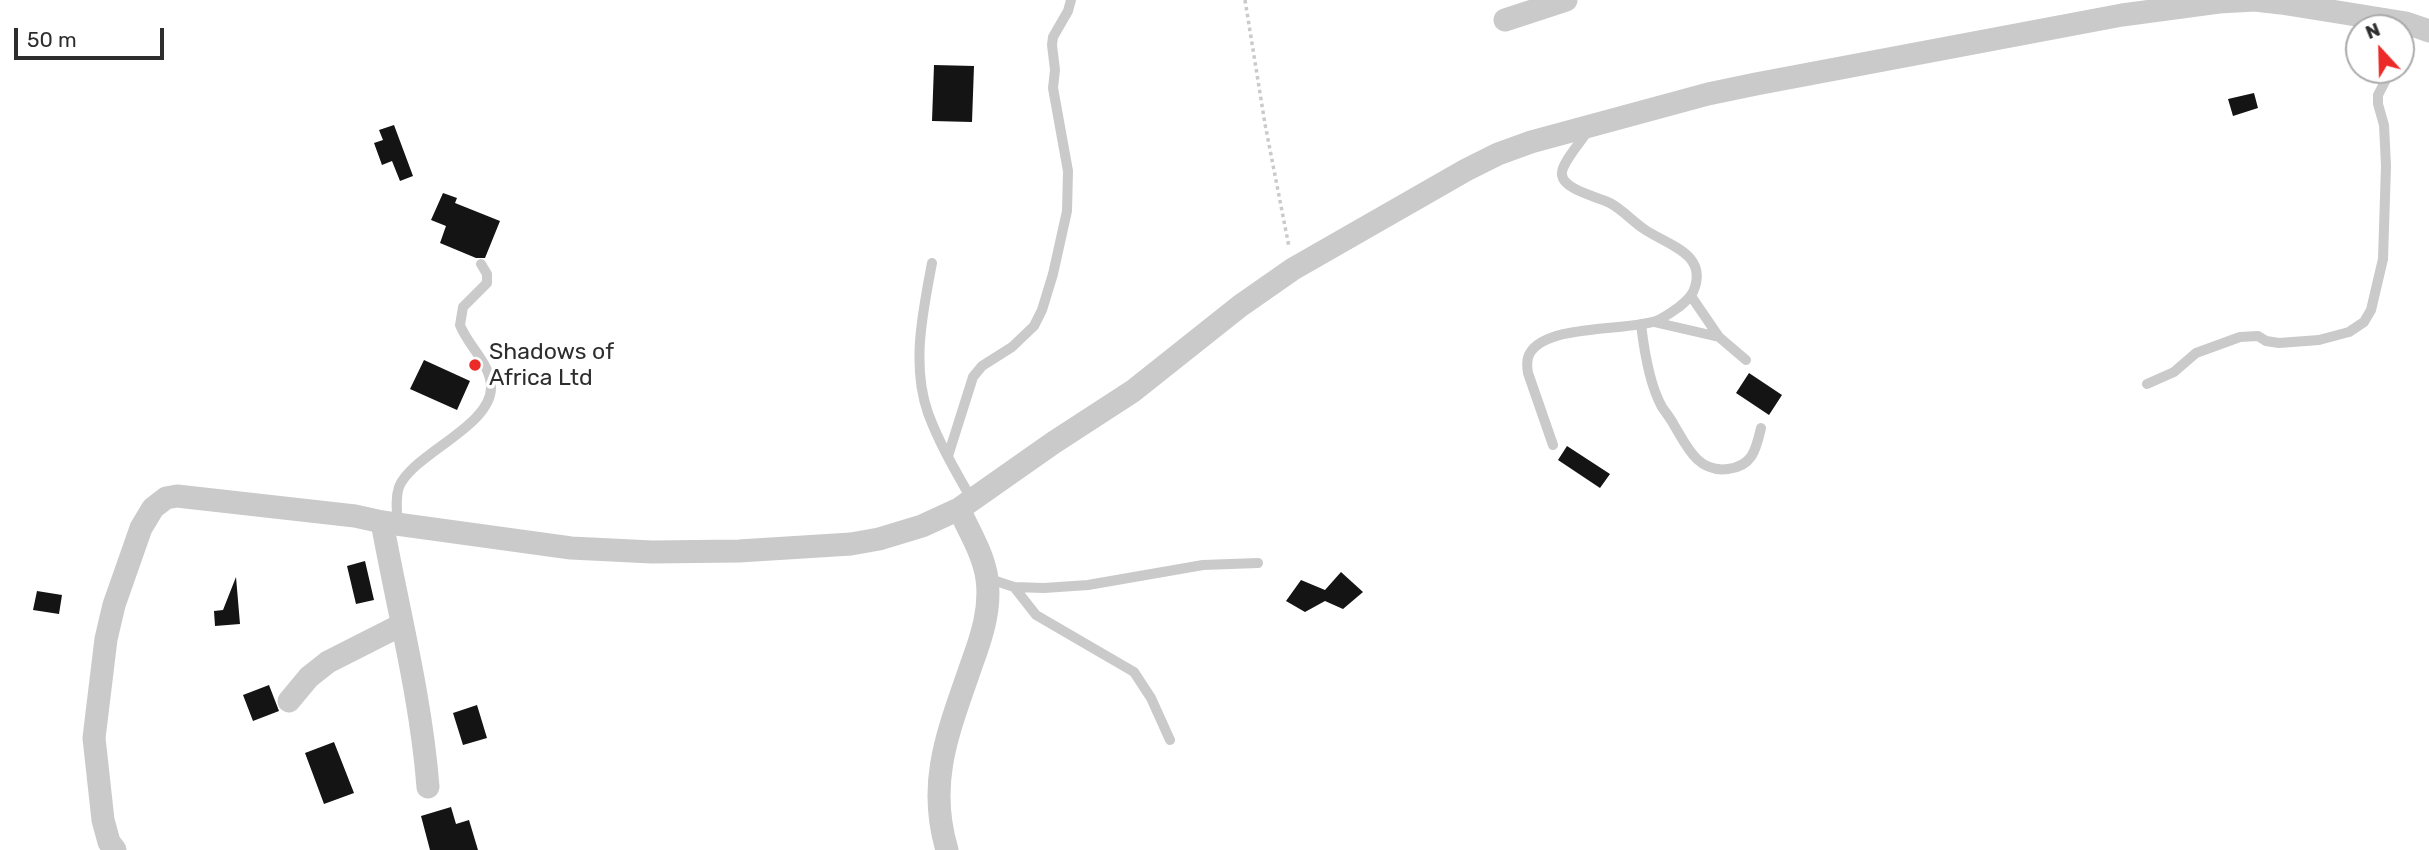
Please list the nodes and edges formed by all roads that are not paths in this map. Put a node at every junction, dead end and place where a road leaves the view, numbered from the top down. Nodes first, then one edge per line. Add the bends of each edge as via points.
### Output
1 (1071, 0) edge
2 (1566, 0) edge
3 (2255, 0) edge
4 (1505, 20) dead end
5 (2429, 31) edge
6 (2384, 84) edge
7 (1591, 124) junction
8 (932, 263) dead end
9 (481, 264) dead end
10 (1691, 296) junction
11 (1654, 322) junction
12 (1641, 324) junction
13 (1718, 337) junction
14 (1746, 360) dead end
15 (2147, 384) dead end
16 (1761, 428) dead end
17 (1553, 445) dead end
18 (948, 456) junction
19 (966, 505) junction
20 (390, 523) junction
21 (1258, 563) dead end
22 (988, 578) junction
23 (1014, 587) junction
24 (401, 625) junction
25 (289, 701) dead end
26 (1170, 740) dead end
27 (428, 787) dead end
28 (115, 850) edge
29 (947, 850) edge

1 - 18 lane via 1052,45 1055,97 1068,171 1066,212 1054,274 1034,326 973,377
2 - 4 street
3 - 5 street
3 - 7 street via 2122,15 1951,46 1720,91
6 - 15 lane via 2378,95 2386,166 2383,258 2364,322 2319,340 2279,343 2258,336 2240,337 2196,352 2174,372
7 - 10 lane via 1564,164 1563,178 1685,252 1696,270
7 - 19 street via 1498,154 1293,269 1133,391
8 - 18 lane via 922,313 922,389
9 - 20 lane via 488,283 463,307 460,325 484,365 490,396 475,418 411,470 400,485
10 - 11 lane
10 - 13 lane
11 - 12 lane
11 - 13 lane
12 - 16 lane via 1661,405 1697,460 1719,470 1748,463
12 - 17 lane via 1561,335 1540,342 1530,353 1528,373
13 - 14 lane
18 - 19 lane
19 - 20 street via 922,526 879,539 739,551 571,548
19 - 22 street
20 - 24 street
20 - 28 street via 177,496 153,508 141,528 114,605 94,738 103,820
21 - 23 lane via 1203,565 1088,585
22 - 23 lane
22 - 29 street via 988,607 980,642 940,764 938,814
23 - 26 lane via 1036,615 1134,672
24 - 25 street via 328,662
24 - 27 street via 424,734

